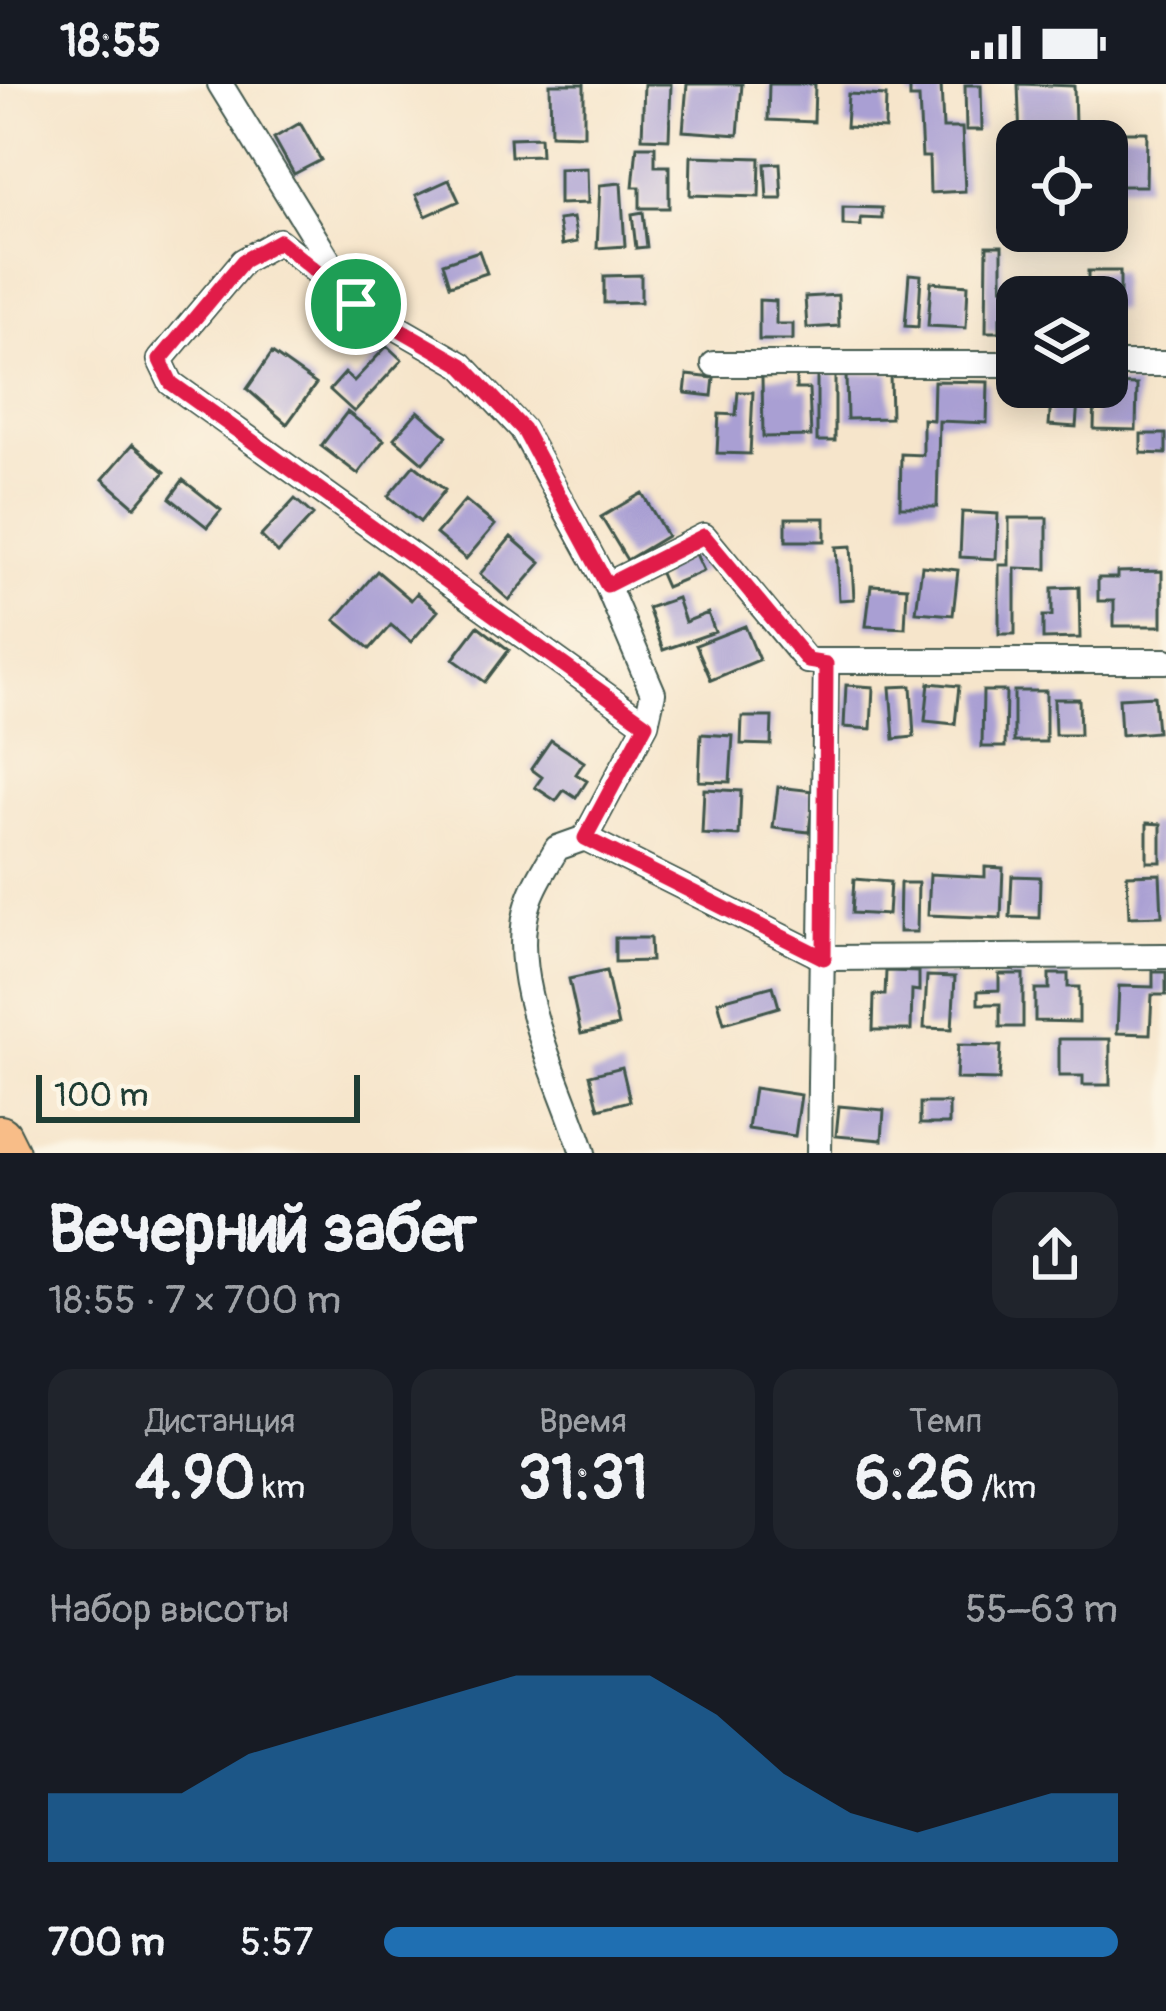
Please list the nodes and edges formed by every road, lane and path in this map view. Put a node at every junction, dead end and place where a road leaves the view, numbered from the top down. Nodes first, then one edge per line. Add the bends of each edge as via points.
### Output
1 (220, 84) edge
2 (356, 304) junction
3 (714, 364) dead end
4 (996, 364) edge
5 (1128, 364) edge
6 (1166, 364) edge
7 (607, 585) junction
8 (1166, 662) edge
9 (826, 664) junction
10 (646, 724) junction
11 (585, 838) junction
12 (1166, 956) edge
13 (824, 958) junction
14 (0, 1137) edge
15 (8, 1153) edge
16 (583, 1153) edge
17 (819, 1153) edge

1 - 2 street
2 - 7 street via 462,365 523,429
2 - 10 street via 279,241 243,261 160,360 171,383
3 - 4 street
5 - 6 street
7 - 9 street via 704,536 808,661
7 - 10 street via 653,693
8 - 9 street
9 - 13 street
10 - 11 street
11 - 13 street
11 - 16 street via 556,848 529,900 524,953 548,1068 563,1088
12 - 13 street
13 - 17 street
14 - 15 highway

